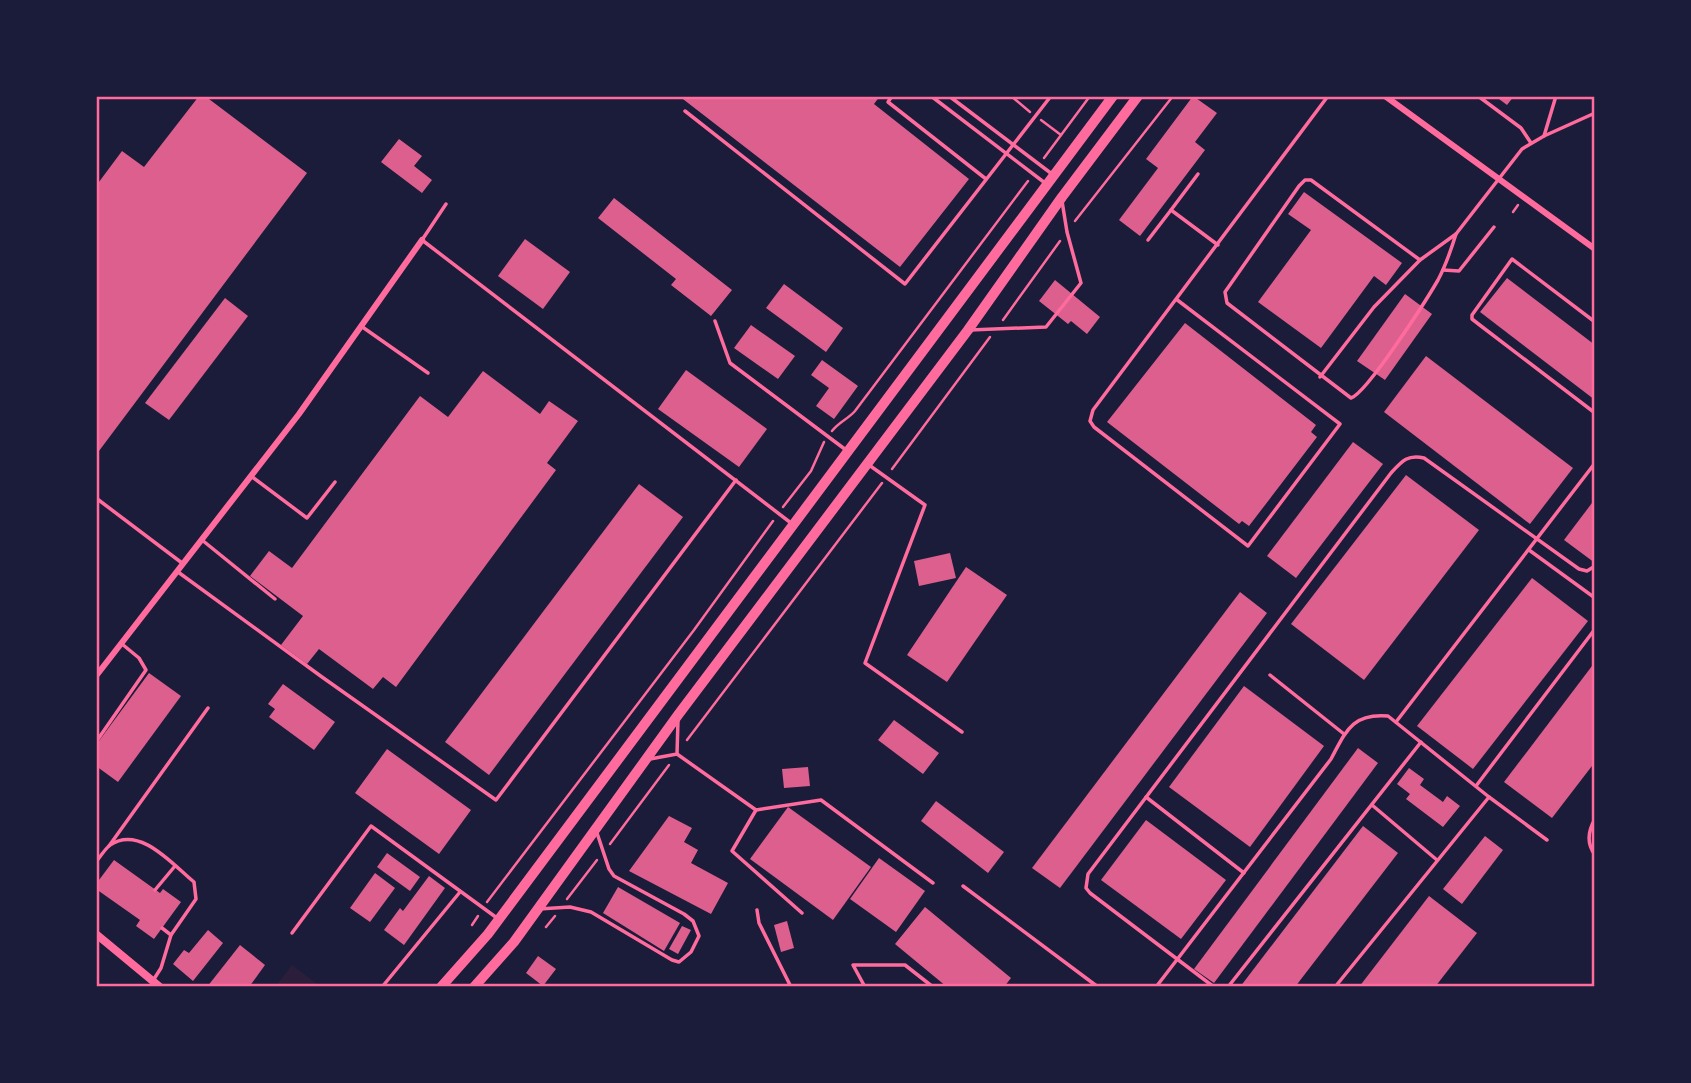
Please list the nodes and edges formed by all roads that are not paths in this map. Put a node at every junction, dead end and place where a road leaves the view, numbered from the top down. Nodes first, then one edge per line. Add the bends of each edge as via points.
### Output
1 (892, 96) edge
2 (930, 96) edge
3 (949, 96) edge
4 (1051, 96) edge
5 (1113, 96) edge
6 (1138, 96) edge
7 (1328, 96) edge
8 (1385, 96) edge
9 (1478, 96) edge
10 (1556, 96) edge
11 (685, 111) dead end
12 (1595, 113) edge
13 (1544, 136) junction
14 (1532, 143) junction
15 (1013, 145) junction
16 (1006, 154) junction
17 (1198, 174) dead end
18 (1054, 176) junction
19 (1499, 178) junction
20 (986, 179) junction
21 (1046, 185) junction
22 (1062, 197) junction
23 (446, 204) dead end
24 (1171, 209) junction
25 (1494, 227) dead end
26 (1456, 234) junction
27 (422, 240) junction
28 (1148, 240) dead end
29 (1218, 245) junction
30 (1595, 249) edge
31 (1420, 260) junction
32 (1443, 270) junction
33 (1177, 299) junction
34 (715, 321) dead end
35 (1595, 322) edge
36 (360, 326) junction
37 (968, 330) junction
38 (428, 373) dead end
39 (1320, 377) junction
40 (1595, 413) edge
41 (848, 451) junction
42 (868, 463) junction
43 (1595, 463) edge
44 (251, 476) junction
45 (736, 480) junction
46 (335, 482) dead end
47 (96, 498) edge
48 (793, 524) junction
49 (1537, 539) junction
50 (202, 540) junction
51 (1529, 550) junction
52 (183, 564) junction
53 (1595, 566) edge
54 (177, 572) junction
55 (1595, 598) edge
56 (275, 599) dead end
57 (1595, 629) edge
58 (121, 643) junction
59 (1270, 675) dead end
60 (96, 676) edge
61 (208, 708) dead end
62 (678, 715) junction
63 (1396, 722) junction
64 (962, 732) dead end
65 (1344, 734) junction
66 (96, 742) edge
67 (1421, 742) junction
68 (677, 754) junction
69 (648, 759) junction
70 (1476, 786) junction
71 (1146, 797) junction
72 (1489, 797) junction
73 (1371, 805) junction
74 (756, 810) junction
75 (1595, 819) edge
76 (596, 829) junction
77 (1547, 840) dead end
78 (105, 850) junction
79 (1595, 855) edge
80 (1437, 860) junction
81 (96, 862) edge
82 (175, 866) junction
83 (1244, 873) junction
84 (933, 883) dead end
85 (963, 886) dead end
86 (155, 890) dead end
87 (460, 892) junction
88 (537, 909) junction
89 (757, 910) dead end
90 (802, 913) dead end
91 (498, 920) junction
92 (162, 928) dead end
93 (292, 933) dead end
94 (96, 934) edge
95 (171, 935) junction
96 (1178, 959) junction
97 (157, 984) edge
98 (382, 987) edge
99 (440, 987) edge
100 (474, 987) edge
101 (791, 987) edge
102 (865, 987) edge
103 (933, 987) edge
104 (1098, 987) edge
105 (1156, 987) edge
106 (1214, 987) edge
107 (1228, 987) edge
108 (1335, 987) edge

1 - 20 lane via 888,102
2 - 16 lane
3 - 15 lane
4 - 15 lane
5 - 18 main road
6 - 22 main road
7 - 29 lane
8 - 19 street
9 - 14 lane via 1521,128
10 - 13 lane
11 - 20 lane via 905,284
12 - 13 lane
13 - 14 lane
14 - 19 lane
15 - 16 lane
15 - 18 lane
16 - 20 lane
16 - 21 lane
17 - 24 lane
18 - 21 main road
19 - 26 lane
19 - 30 street
21 - 41 main road
22 - 37 main road
22 - 37 lane via 1081,283 1046,327
23 - 27 lane
24 - 28 lane
24 - 29 lane
25 - 32 lane via 1459,271
26 - 31 lane
26 - 32 lane
27 - 36 street
27 - 45 lane
29 - 33 lane
31 - 39 lane via 1374,307
31 - 39 lane via 1311,180 1299,186 1225,298
32 - 39 lane via 1357,396 1351,398
33 - 33 lane via 1093,410 1090,421 1248,547 1340,424
34 - 41 lane via 730,363
35 - 40 lane via 1512,259 1472,315
36 - 38 lane
36 - 44 street
37 - 42 main road
41 - 48 main road
42 - 62 main road
42 - 64 lane via 925,505 865,663
43 - 49 lane
44 - 46 lane via 307,518
44 - 50 street
45 - 48 lane
45 - 54 lane via 496,800
47 - 52 lane
48 - 91 main road
49 - 51 lane
49 - 53 lane via 1578,569
49 - 71 lane via 1433,462 1413,456 1403,460
50 - 52 street
50 - 56 lane
51 - 55 lane
51 - 63 lane
52 - 54 street
54 - 58 street
57 - 70 lane
58 - 60 street
58 - 66 lane via 146,670
59 - 65 lane
61 - 78 lane
62 - 68 lane
62 - 69 main road
63 - 65 lane via 1388,716 1367,717 1354,722
63 - 67 lane
65 - 83 lane via 1331,759
67 - 70 lane
67 - 73 lane
68 - 69 lane
68 - 74 lane
69 - 76 main road
70 - 72 lane
71 - 83 lane
71 - 96 lane via 1088,874 1086,888
72 - 77 lane
72 - 80 lane
73 - 80 lane
73 - 107 lane
74 - 84 lane via 821,800
74 - 90 lane via 732,851
75 - 79 lane via 1588,836
76 - 88 main road
76 - 88 lane via 608,869 693,921 699,936 691,952 679,962 671,960 591,912
78 - 81 lane
78 - 82 lane via 124,839 139,840
80 - 108 lane
82 - 86 lane
82 - 95 lane via 194,882 196,898
83 - 96 lane
85 - 104 lane
87 - 91 lane
87 - 93 lane via 371,826
87 - 98 lane
88 - 100 main road
89 - 101 lane
91 - 99 main road
92 - 95 lane
94 - 97 street
95 - 97 lane
96 - 105 lane
96 - 106 lane
102 - 103 lane via 853,965 905,965

